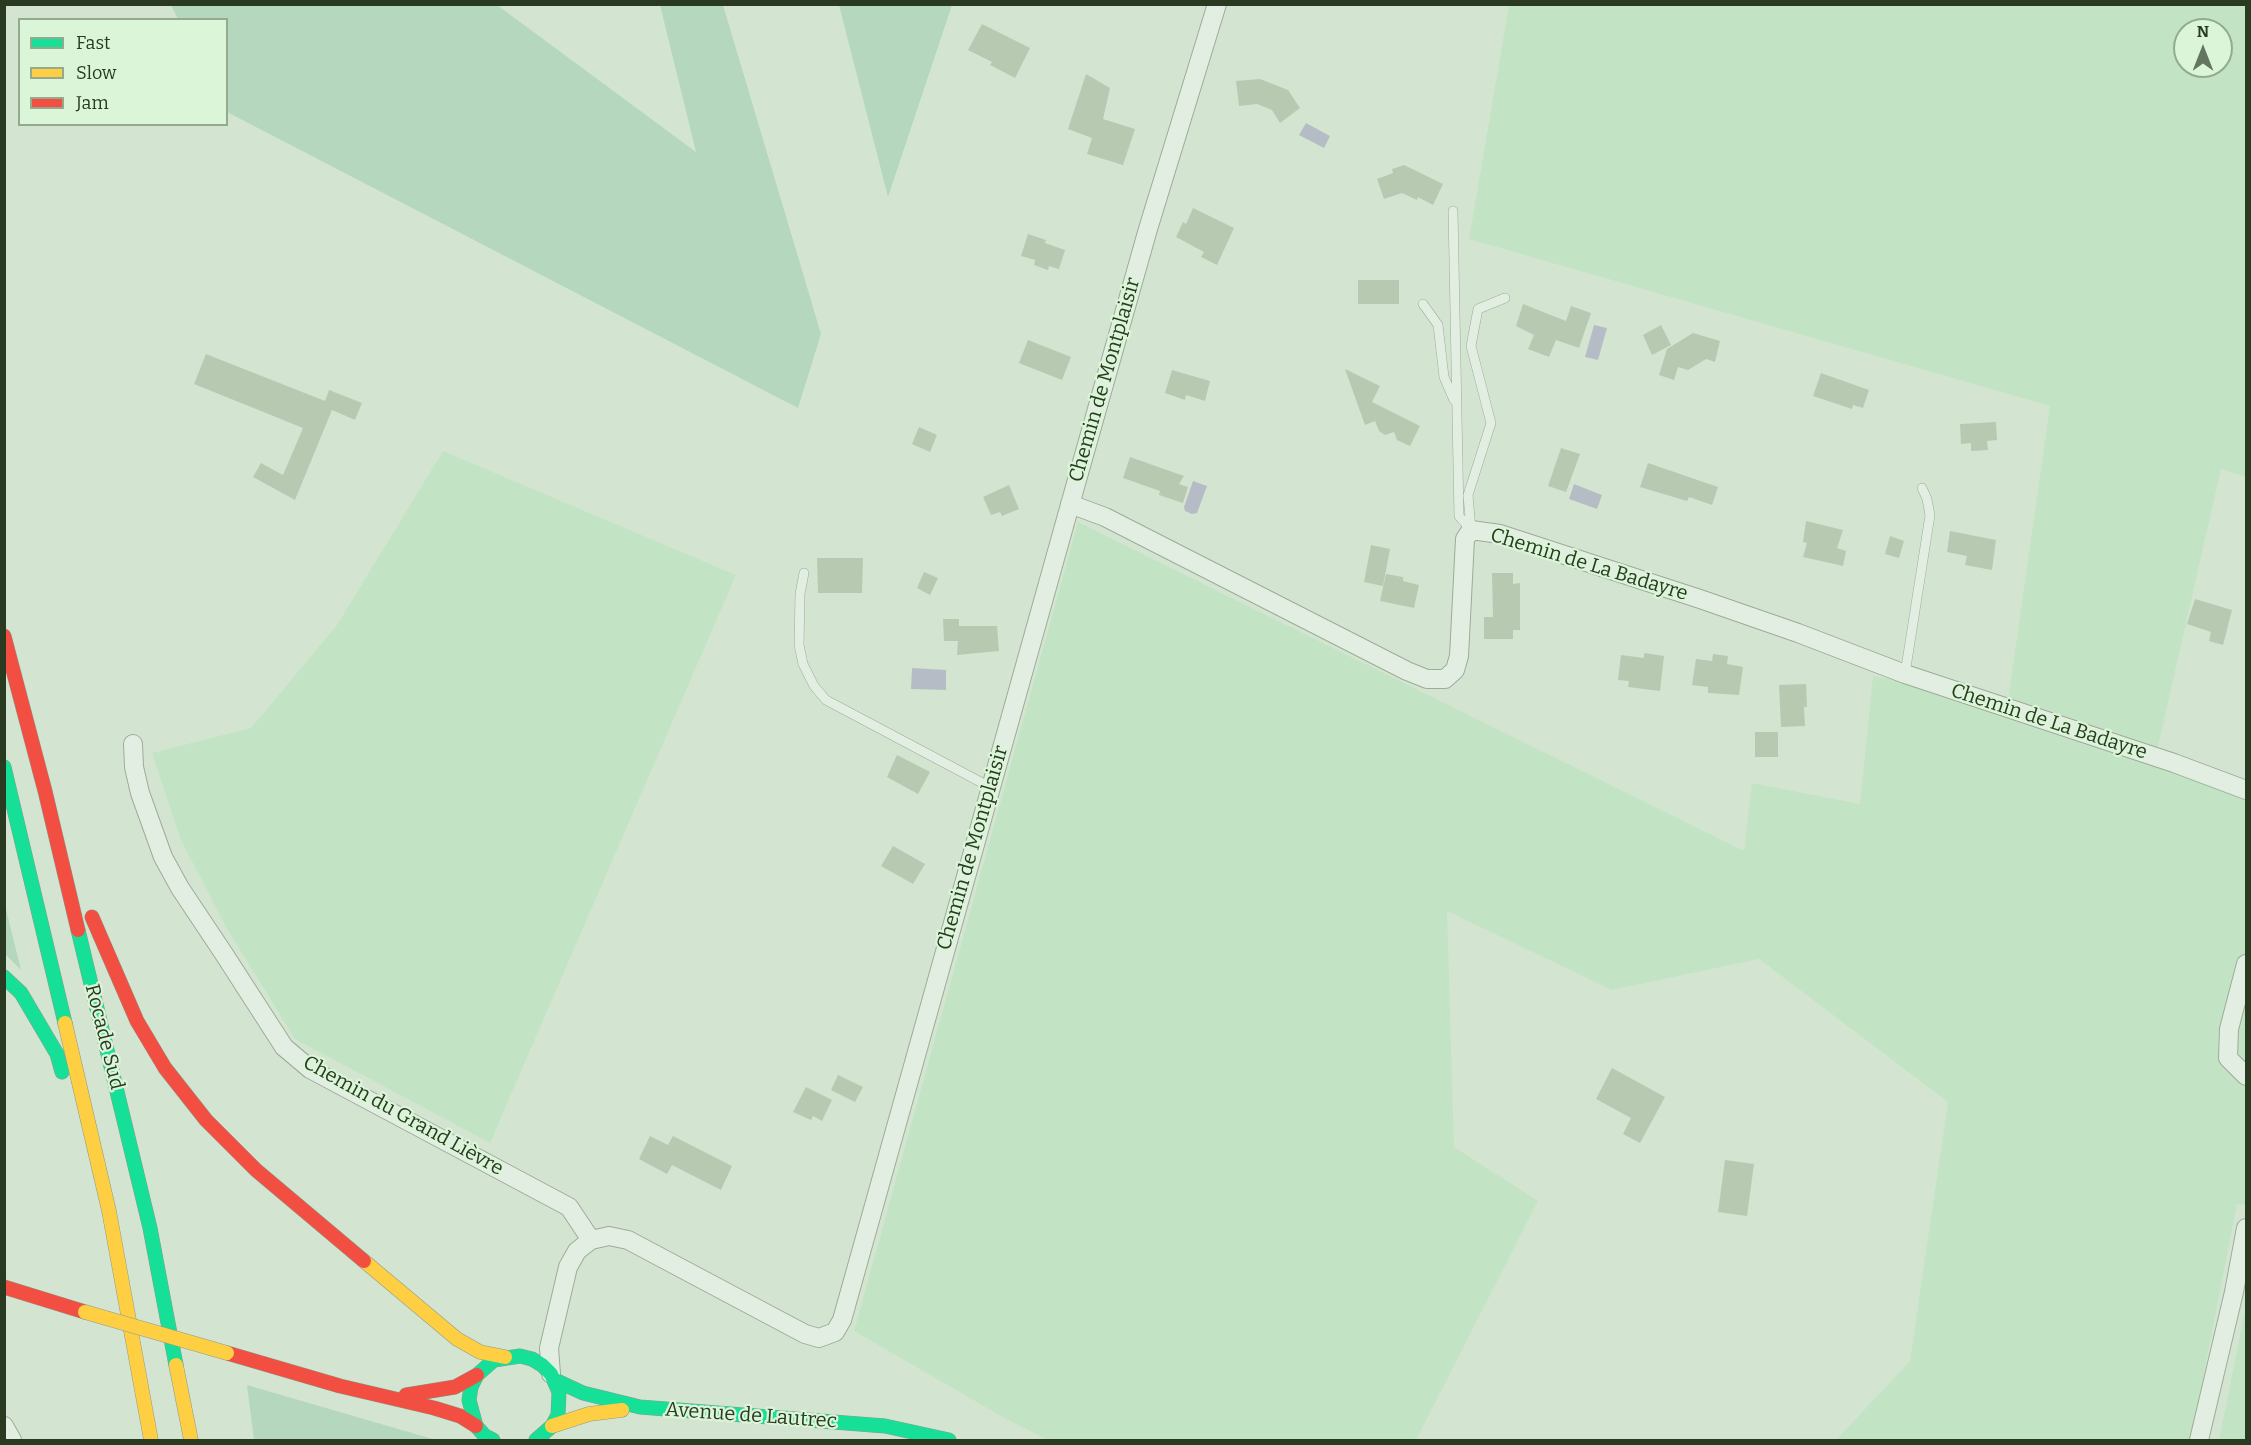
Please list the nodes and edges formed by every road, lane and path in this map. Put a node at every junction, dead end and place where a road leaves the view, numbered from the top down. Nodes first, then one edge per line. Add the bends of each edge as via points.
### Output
1 (1217, 4) edge
2 (1453, 211) dead end
3 (1505, 298) dead end
4 (1423, 304) dead end
5 (1457, 404) junction
6 (1922, 488) dead end
7 (1070, 504) junction
8 (1471, 530) junction
9 (804, 573) dead end
10 (4, 636) edge
11 (1905, 674) junction
12 (133, 744) dead end
13 (4, 767) edge
14 (990, 787) junction
15 (2247, 790) edge
16 (45, 791) junction
17 (2247, 964) edge
18 (4, 977) edge
19 (2247, 1076) edge
20 (109, 1210) junction
21 (2247, 1228) edge
22 (591, 1240) junction
23 (4, 1287) edge
24 (551, 1332) junction
25 (513, 1356) junction
26 (477, 1375) junction
27 (553, 1377) junction
28 (382, 1395) junction
29 (640, 1407) junction
30 (477, 1425) junction
31 (4, 1426) edge
32 (552, 1426) junction
33 (12, 1440) edge
34 (151, 1440) edge
35 (190, 1440) edge
36 (493, 1440) edge
37 (536, 1440) edge
38 (949, 1440) edge
39 (2199, 1440) edge

1 - 7 street, Chemin de Montplaisir
2 - 5 lane
3 - 8 lane via 1478,309 1471,346 1491,423 1468,495
4 - 5 lane via 1438,325 1444,377
5 - 8 lane via 1459,516
6 - 11 lane via 1930,515
7 - 8 street, Chemin de La Badayre via 1105,517 1428,679 1445,679 1455,670 1465,539
7 - 14 street, Chemin de Montplaisir
8 - 11 street, Chemin de La Badayre via 1500,534 1700,599
9 - 14 lane via 799,645 810,679 826,700
10 - 16 main road, Rocade Sud
11 - 15 street, Chemin de La Badayre
12 - 22 street, Chemin du Grand Lièvre via 140,793 163,857 284,1047 310,1069 568,1208
13 - 20 main road, Rocade Sud
14 - 22 street, Chemin de Montplaisir via 842,1320 835,1332 819,1338 805,1334 628,1240 609,1236
16 - 25 main road, Avenue de Lautrec via 137,1021 165,1068 206,1120 256,1170 457,1339 480,1352
16 - 35 main road, Rocade Sud via 150,1228
17 - 19 street via 2229,1029 2228,1058
18 - 20 main road via 21,993 57,1054
20 - 34 main road, Rocade Sud
21 - 39 street
22 - 24 street via 576,1251 568,1267
23 - 28 main road, bridge
24 - 25 street via 536,1348
24 - 27 street
25 - 26 main road via 485,1367
25 - 27 main road, Avenue de Lautrec via 532,1359
26 - 28 main road via 455,1387 434,1392
26 - 30 main road via 469,1400
27 - 29 main road, Avenue de Lautrec via 583,1393
27 - 32 main road via 560,1403
28 - 30 main road via 460,1416
29 - 32 main road via 589,1414
29 - 38 main road, Avenue de Lautrec via 885,1426
30 - 36 main road
31 - 33 street
32 - 37 main road

